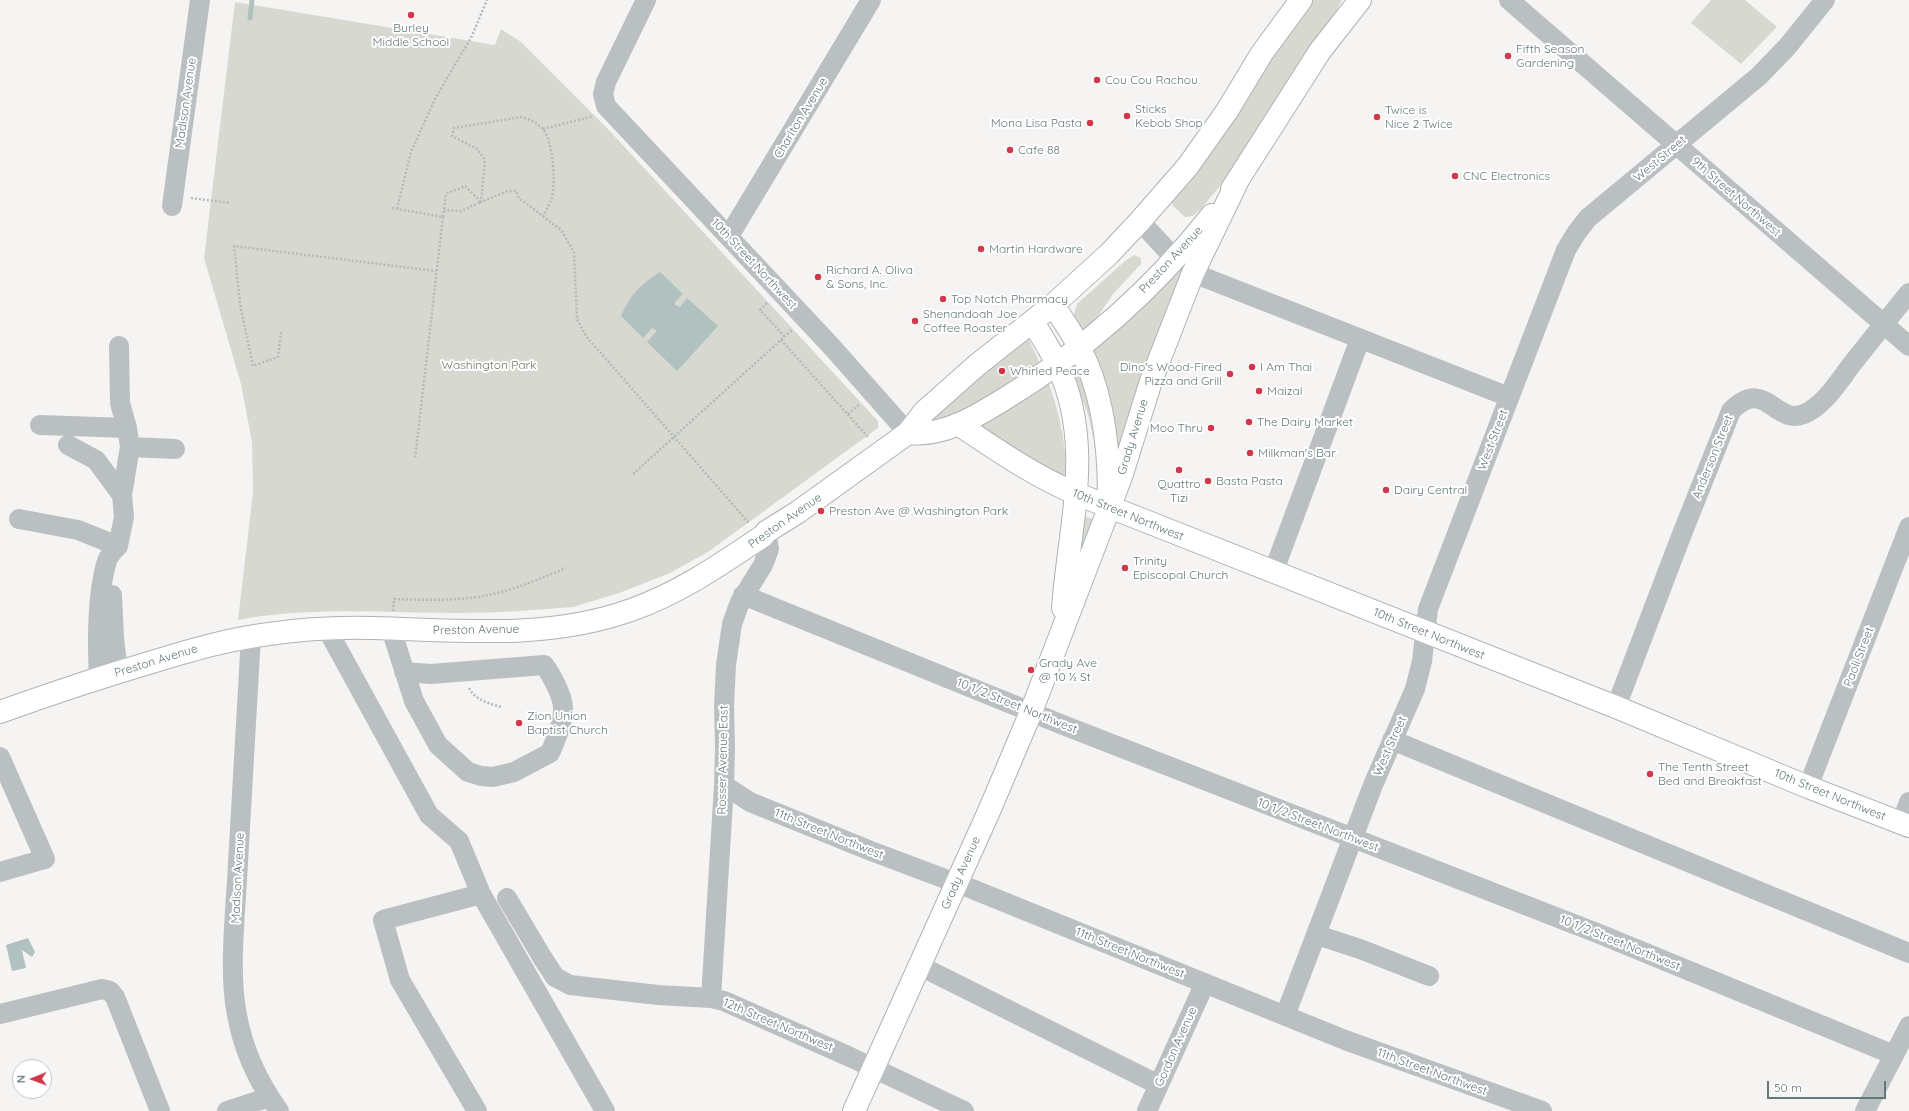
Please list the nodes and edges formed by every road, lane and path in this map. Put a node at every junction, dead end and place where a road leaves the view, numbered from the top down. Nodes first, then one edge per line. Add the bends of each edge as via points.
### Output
1 (200, 0) edge
2 (487, 0) edge
3 (646, 0) edge
4 (871, 0) edge
5 (1301, 0) edge
6 (1360, 0) edge
7 (1509, 0) edge
8 (1825, 0) edge
9 (597, 115) dead end
10 (544, 129) junction
11 (1676, 145) junction
12 (1239, 178) junction
13 (180, 201) joint
14 (230, 202) dead end
15 (482, 202) junction
16 (392, 208) dead end
17 (397, 209) junction
18 (444, 210) junction
19 (443, 217) junction
20 (543, 217) junction
21 (1140, 222) junction
22 (729, 236) junction
23 (1175, 259) junction
24 (436, 271) junction
25 (1193, 273) junction
26 (780, 292) junction
27 (1909, 292) edge
28 (1053, 305) junction
29 (1033, 322) junction
30 (1884, 324) junction
31 (281, 332) dead end
32 (785, 337) dead end
33 (1360, 339) junction
34 (119, 346) dead end
35 (1909, 346) edge
36 (1079, 347) junction
37 (1057, 364) junction
38 (1509, 397) junction
39 (958, 424) junction
40 (40, 425) dead end
41 (127, 428) junction
42 (908, 432) junction
43 (675, 437) junction
44 (868, 437) dead end
45 (68, 445) dead end
46 (130, 447) junction
47 (175, 449) dead end
48 (415, 459) dead end
49 (633, 474) dead end
50 (1077, 494) junction
51 (122, 495) junction
52 (1109, 508) junction
53 (19, 519) dead end
54 (1909, 528) edge
55 (758, 529) junction
56 (113, 552) junction
57 (566, 568) dead end
58 (1274, 573) junction
59 (743, 595) junction
60 (392, 621) junction
61 (327, 628) junction
62 (1061, 632) junction
63 (1424, 632) junction
64 (251, 636) junction
65 (463, 671) junction
66 (404, 672) junction
67 (108, 675) junction
68 (1616, 707) junction
69 (502, 708) dead end
70 (0, 712) edge
71 (1031, 712) junction
72 (1392, 740) junction
73 (0, 757) edge
74 (724, 785) junction
75 (1808, 787) junction
76 (1909, 802) edge
77 (1905, 825) edge
78 (1352, 838) junction
79 (0, 872) edge
80 (957, 883) junction
81 (481, 894) junction
82 (507, 898) dead end
83 (1317, 935) junction
84 (1909, 953) edge
85 (920, 966) junction
86 (1429, 976) dead end
87 (1205, 983) junction
88 (711, 998) junction
89 (0, 1014) edge
90 (1286, 1016) junction
91 (1909, 1026) edge
92 (1894, 1055) junction
93 (874, 1068) junction
94 (1159, 1085) junction
95 (274, 1104) edge
96 (160, 1111) edge
97 (227, 1111) edge
98 (477, 1111) edge
99 (605, 1111) edge
100 (854, 1111) edge
101 (964, 1111) edge
102 (1147, 1111) edge
103 (1542, 1111) edge
104 (1865, 1111) edge

1 - 13 street, Madison Avenue
2 - 17 path via 472,38 436,97 411,152
3 - 22 street, 10th Street Northwest via 606,82 603,94 606,106
4 - 22 street, Charlton Avenue
5 - 21 main road, Preston Avenue via 1262,53 1227,111 1188,166
6 - 12 main road, Preston Avenue via 1320,51
7 - 11 street, 9th Street Northwest
8 - 11 street, West Street via 1787,47 1759,76
9 - 10 path
10 - 15 path via 532,120 521,117 454,128 452,136 477,149 485,160
10 - 20 path via 555,180 552,198
11 - 30 street, 9th Street Northwest
11 - 38 street, West Street via 1588,218 1577,232 1566,250
12 - 23 main road, Preston Avenue
12 - 25 main road, Grady Avenue
13 - 14 path
15 - 18 path via 461,211
15 - 18 path via 465,186 446,194
15 - 20 path via 508,191 516,191 519,198
16 - 17 path
17 - 19 path
18 - 19 path
19 - 24 path
20 - 43 path via 561,230 574,252 576,314 586,336
21 - 23 street
21 - 28 main road, Preston Avenue
22 - 26 street, 10th Street Northwest
23 - 36 main road, Preston Avenue via 1110,322
24 - 31 path via 234,246 240,304 253,366 278,356
24 - 48 path
25 - 33 street
25 - 52 main road, Grady Avenue via 1151,381
26 - 32 path via 760,310
26 - 42 street, 10th Street Northwest
27 - 30 street, Anderson Street
28 - 29 main road, Preston Avenue
28 - 36 main road
29 - 37 main road, Grady Avenue
29 - 42 main road, Preston Avenue via 977,365 930,407
30 - 35 street, 9th Street Northwest
30 - 68 street, Anderson Street via 1824,399 1806,413 1790,416 1760,399 1747,399 1731,411
33 - 38 street
33 - 58 street
34 - 41 street via 120,404
36 - 37 main road, Preston Avenue
36 - 52 main road via 1088,367 1101,415 1108,456
37 - 39 main road, Preston Avenue
37 - 50 main road, Grady Avenue via 1075,425 1078,457
38 - 63 street, West Street via 1428,609
39 - 42 main road, Preston Avenue via 934,432
39 - 50 main road, 10th Street Northwest via 1019,466
40 - 41 street
41 - 46 street
42 - 55 main road, Preston Avenue via 798,512
43 - 44 path via 781,340
43 - 49 path
43 - 55 path
45 - 51 street via 96,460
46 - 47 street
46 - 51 street
50 - 52 main road, 10th Street Northwest
50 - 62 main road, Grady Avenue
51 - 56 street via 124,517
52 - 58 main road, 10th Street Northwest
52 - 62 main road, Grady Avenue
53 - 56 street via 78,530
54 - 75 street, Paoli Street
55 - 59 street, Rosser Avenue East via 769,550 764,565
55 - 60 main road, Preston Avenue via 764,536 698,579 665,597 630,611 594,621 502,631
56 - 67 street via 100,594 98,660
57 - 60 path via 485,596 394,599
58 - 63 main road, 10th Street Northwest
59 - 71 street, 10 1/2 Street Northwest
59 - 74 street, Rosser Avenue East via 732,624 726,665
60 - 61 main road, Preston Avenue
60 - 66 street
61 - 64 main road, Preston Avenue
61 - 81 street via 429,814 459,841
62 - 71 main road, Grady Avenue
63 - 68 main road, 10th Street Northwest
63 - 72 street, West Street via 1422,661 1415,689
64 - 67 main road, Preston Avenue via 219,642
64 - 95 street, Madison Avenue via 233,985 244,1043
65 - 66 street via 431,674
65 - 66 street via 544,665 553,677 563,708 559,730 550,753 514,772 493,777 468,772 438,745 414,701
65 - 69 path via 471,693 478,699
67 - 70 main road, Preston Avenue
68 - 75 main road, 10th Street Northwest
71 - 78 street, 10 1/2 Street Northwest
71 - 80 main road, Grady Avenue
72 - 78 street, West Street
72 - 84 street
73 - 79 street via 45,859
74 - 80 street, 11th Street Northwest via 750,802
74 - 88 street, Rosser Avenue East
75 - 77 main road, 10th Street Northwest
76 - 77 street
78 - 83 street, West Street
78 - 92 street, 10 1/2 Street Northwest via 1602,935
80 - 85 main road, Grady Avenue
80 - 87 street, 11th Street Northwest
81 - 98 street via 384,920 400,980
81 - 99 street
82 - 88 street, 12th Street Northwest via 542,957 559,980 570,985
83 - 86 street
83 - 90 street, West Street
85 - 93 main road, Grady Avenue
85 - 94 street
87 - 90 street, 11th Street Northwest
87 - 94 street, Gordon Avenue
88 - 93 street, 12th Street Northwest via 724,1001
89 - 96 street via 102,989 110,991 115,996
90 - 103 street, 11th Street Northwest
91 - 92 street
92 - 104 street
93 - 100 main road, Grady Avenue
93 - 101 street, 12th Street Northwest
94 - 102 street, Gordon Avenue
95 - 97 street

